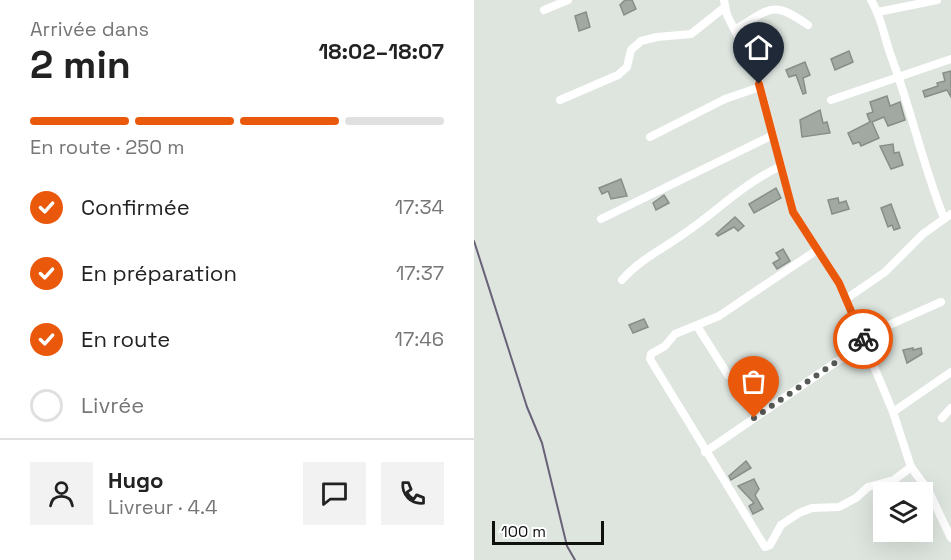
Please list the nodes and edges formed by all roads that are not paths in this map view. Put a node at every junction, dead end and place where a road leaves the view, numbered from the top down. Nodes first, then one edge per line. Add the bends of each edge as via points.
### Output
1 (568, 0) edge
2 (872, 0) edge
3 (937, 0) edge
4 (725, 4) edge
5 (544, 9) dead end
6 (878, 12) junction
7 (808, 25) dead end
8 (736, 29) junction
9 (951, 59) edge
10 (900, 76) junction
11 (760, 87) junction
12 (560, 100) dead end
13 (831, 100) dead end
14 (773, 135) junction
15 (650, 137) dead end
16 (781, 166) junction
17 (948, 216) edge
18 (601, 219) dead end
19 (817, 250) junction
20 (622, 280) dead end
21 (846, 299) junction
22 (941, 302) dead end
23 (697, 326) junction
24 (863, 340) junction
25 (951, 372) edge
26 (728, 375) dead end
27 (941, 379) junction
28 (951, 384) edge
29 (951, 408) edge
30 (893, 412) junction
31 (942, 418) dead end
32 (705, 452) junction
33 (911, 467) junction
34 (951, 538) edge

1 - 5 street
2 - 6 street
3 - 6 street
4 - 8 street
4 - 12 street via 691,34 641,41 631,50 627,67 618,75
6 - 10 street
7 - 8 street via 787,10 776,9
8 - 11 street
9 - 10 street
10 - 13 street
10 - 17 street
11 - 14 street
11 - 15 street via 725,99
14 - 16 street
14 - 18 street
16 - 19 street via 793,212
16 - 20 street via 733,194 685,234 638,262
17 - 21 street via 885,272
19 - 21 street
19 - 23 street via 719,316
21 - 24 street
22 - 24 street
23 - 26 street
23 - 32 street via 672,336 650,359
24 - 30 street
24 - 32 street
25 - 27 street
27 - 28 street
27 - 30 street
29 - 31 street
30 - 33 street
32 - 33 street via 765,547 781,525 799,513 812,508 839,507 868,487 894,480
33 - 34 street via 928,490

